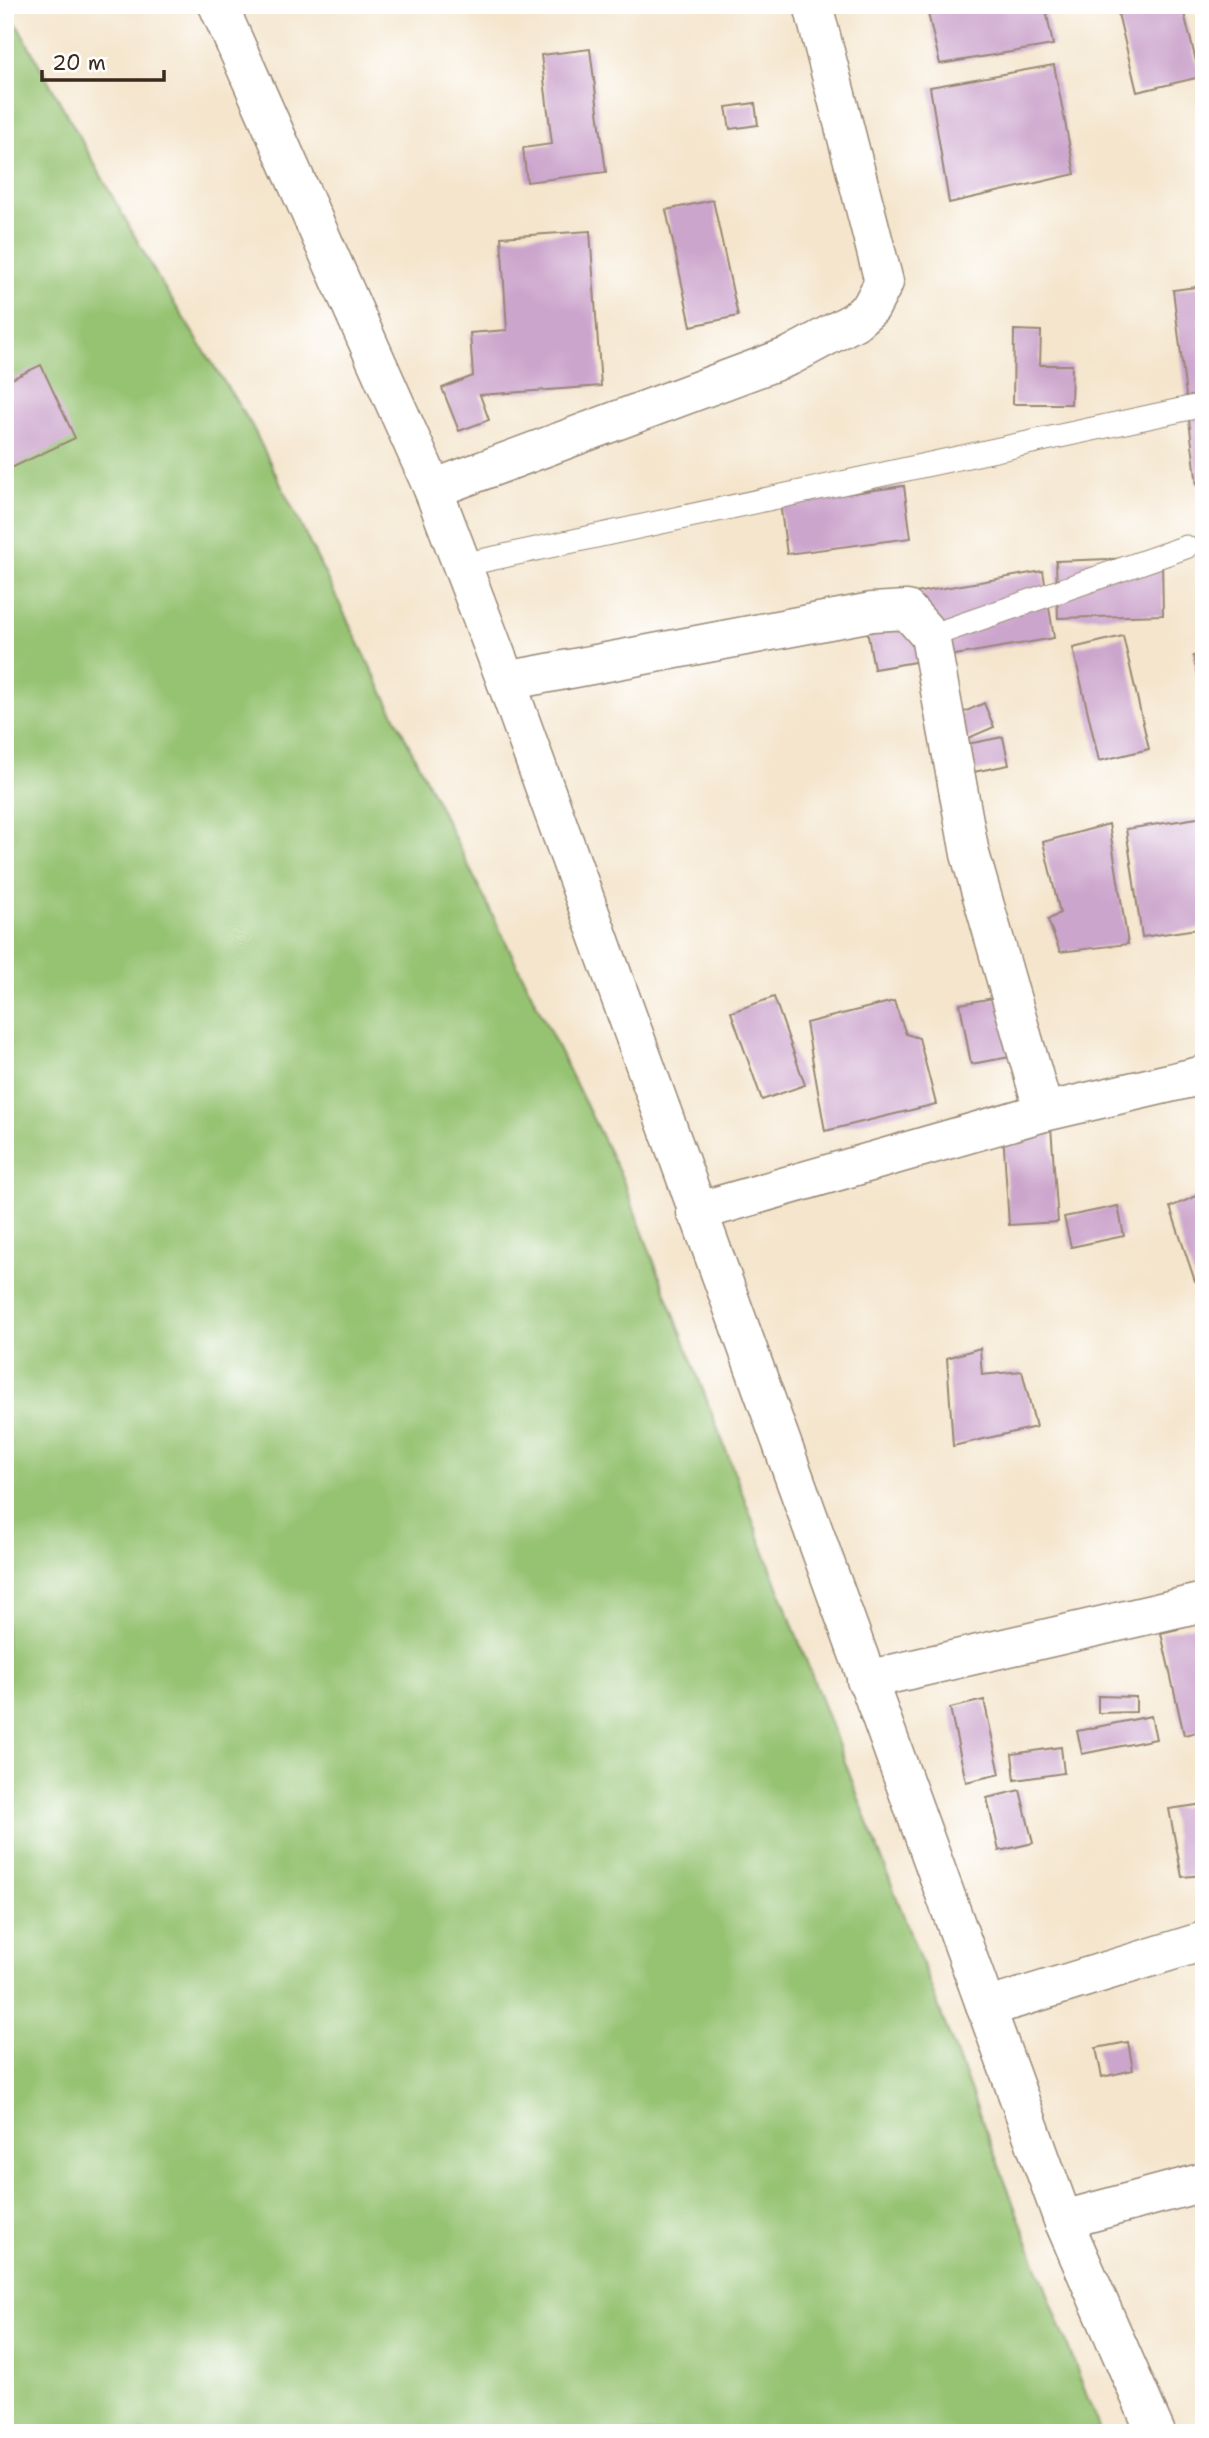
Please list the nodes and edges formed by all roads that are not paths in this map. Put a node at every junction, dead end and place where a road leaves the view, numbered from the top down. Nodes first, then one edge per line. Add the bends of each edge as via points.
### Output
1 (218, 5) edge
2 (813, 5) edge
3 (1204, 405) edge
4 (433, 489) junction
5 (1186, 547) dead end
6 (462, 565) junction
7 (930, 636) junction
8 (506, 681) junction
9 (1204, 1075) edge
10 (1044, 1112) junction
11 (696, 1212) junction
12 (1204, 1602) edge
13 (866, 1680) junction
14 (1204, 1941) edge
15 (986, 2008) junction
16 (1204, 2182) edge
17 (1063, 2220) junction
18 (1156, 2433) edge

1 - 4 street
2 - 4 street via 884,282 871,307 855,321 790,356
3 - 6 lane
4 - 6 street
5 - 7 lane
6 - 8 street
7 - 8 street via 907,610 872,611
7 - 10 street via 970,854
8 - 11 street
9 - 10 street
10 - 11 street
11 - 13 street
12 - 13 street
13 - 15 street
14 - 15 street
15 - 17 street
16 - 17 street
17 - 18 street

